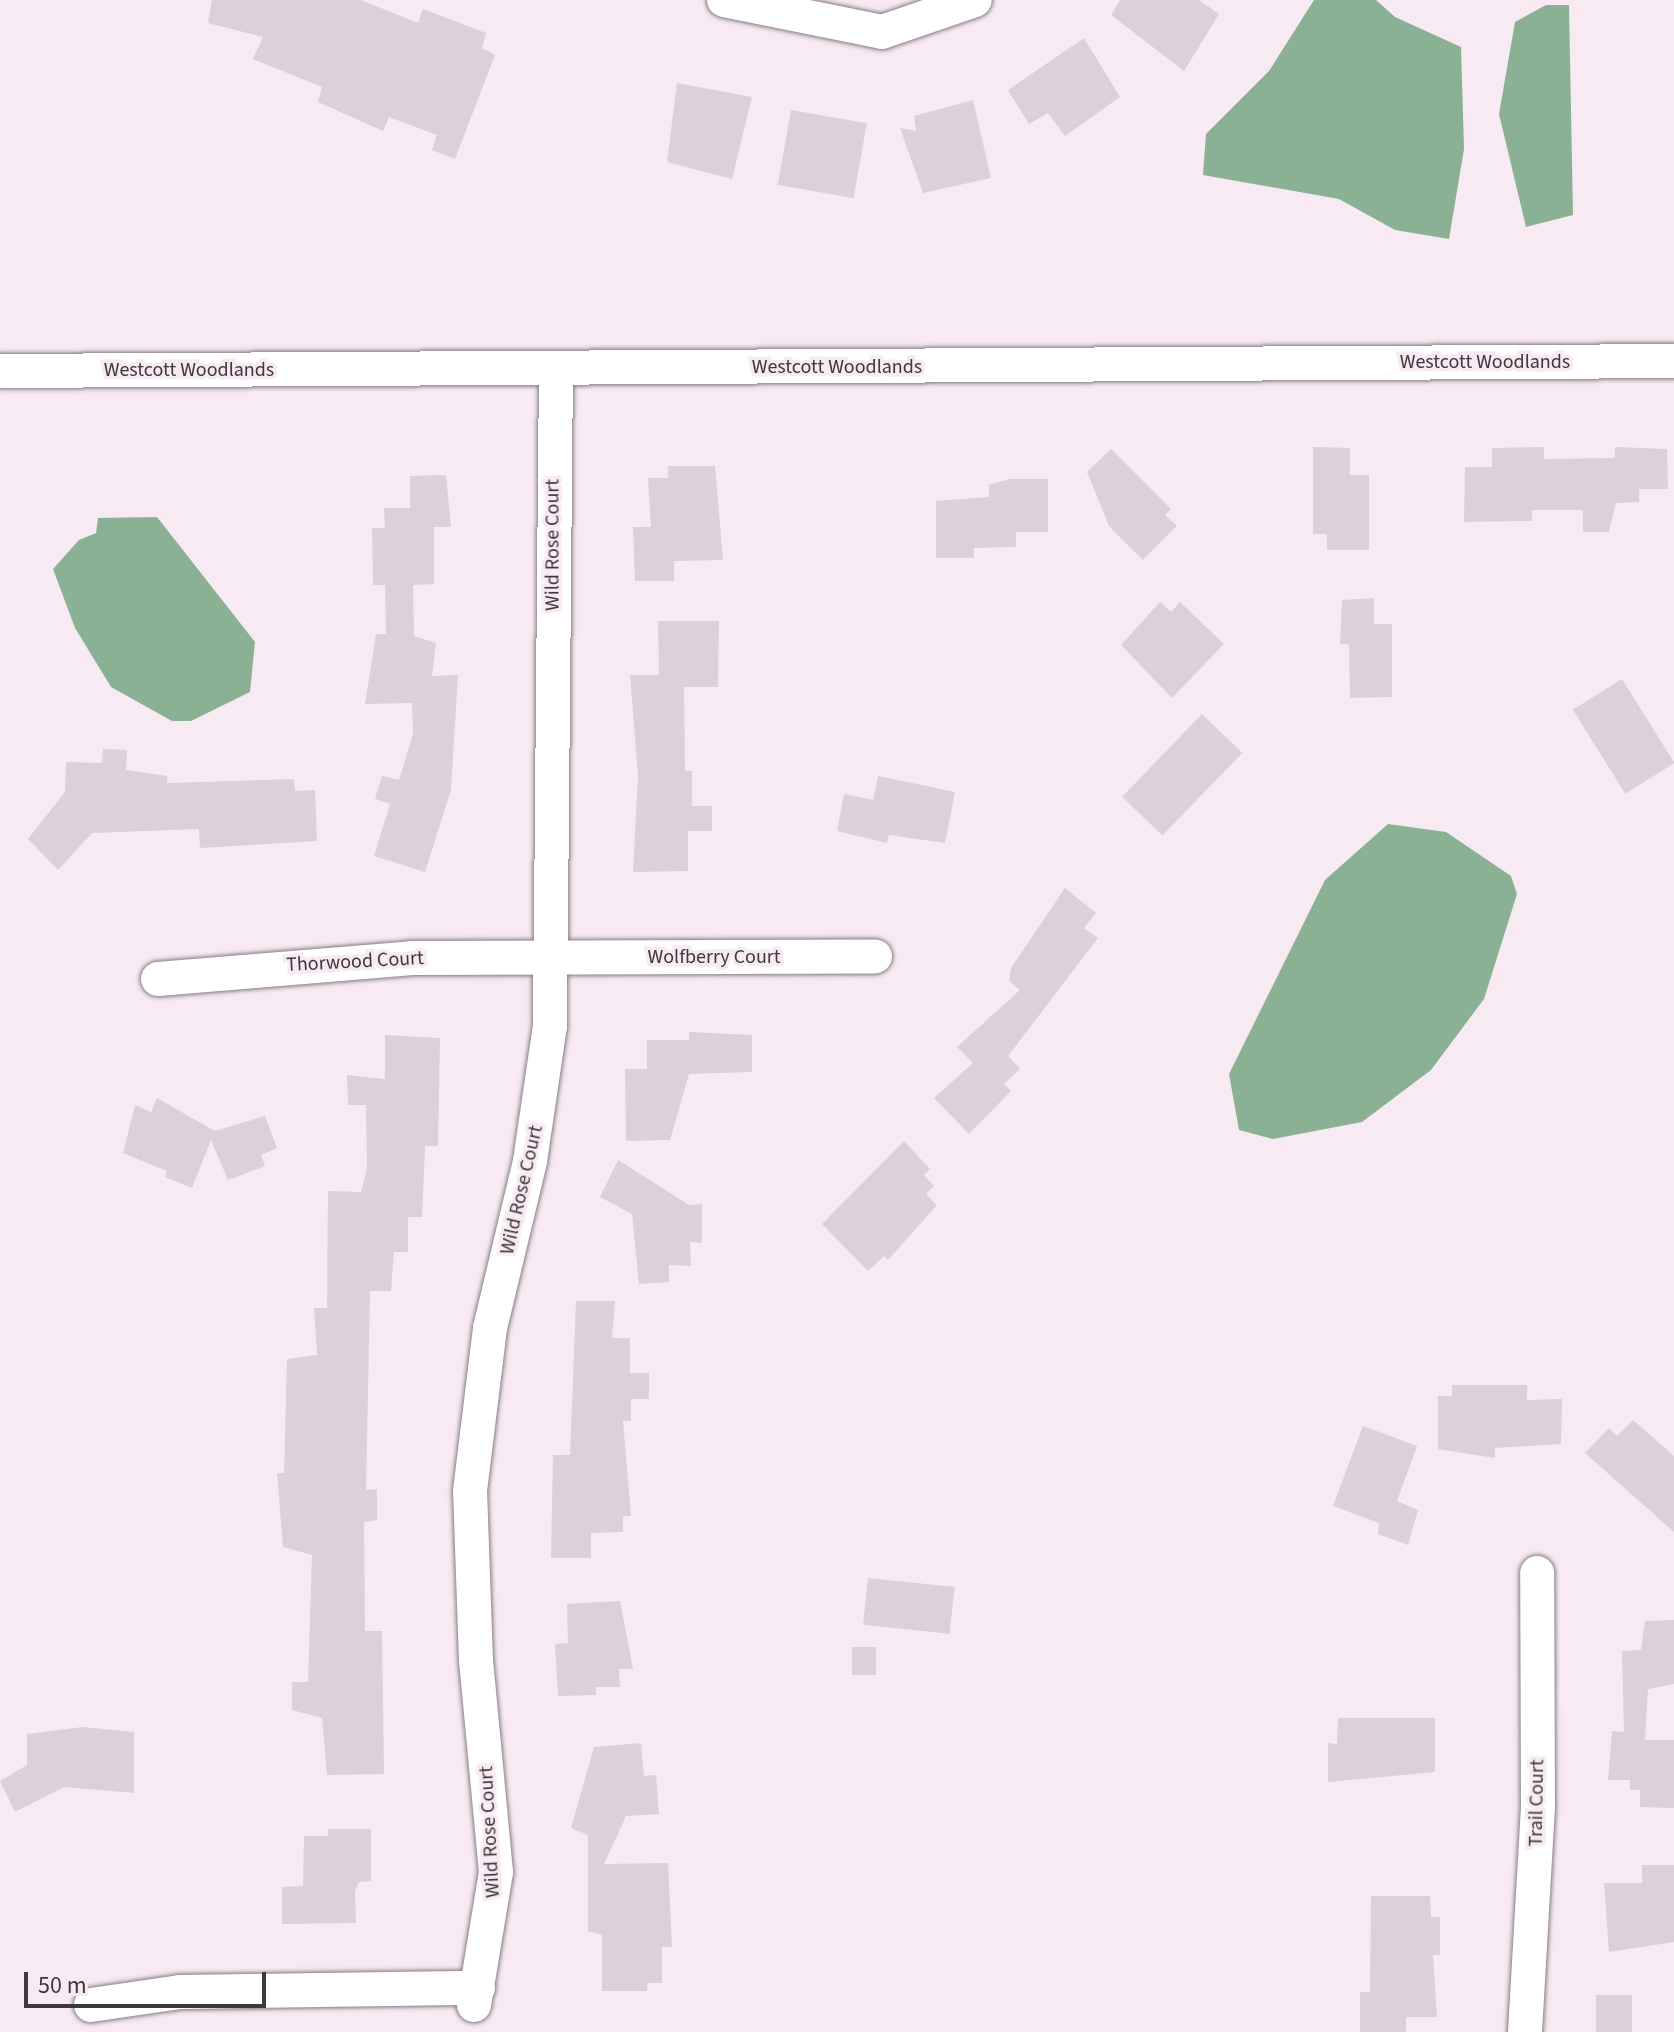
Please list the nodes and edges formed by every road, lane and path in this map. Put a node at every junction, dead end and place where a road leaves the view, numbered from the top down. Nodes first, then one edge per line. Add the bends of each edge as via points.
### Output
1 (724, 0) edge
2 (975, 0) edge
3 (1674, 361) edge
4 (556, 369) junction
5 (0, 371) edge
6 (875, 956) dead end
7 (552, 958) junction
8 (158, 979) dead end
9 (1537, 1573) dead end
10 (91, 2005) dead end
11 (1525, 2032) edge

1 - 2 street via 882,32
3 - 4 street, Westcott Woodlands
4 - 5 street, Westcott Woodlands
4 - 7 street, Wild Rose Court
6 - 7 street, Wolfberry Court
7 - 8 street, Thorwood Court via 341,961
7 - 10 street, Wild Rose Court via 542,1094 490,1328 473,1450 473,1614 496,1872 476,1997 180,1992
9 - 11 street, Trail Court via 1538,1809

